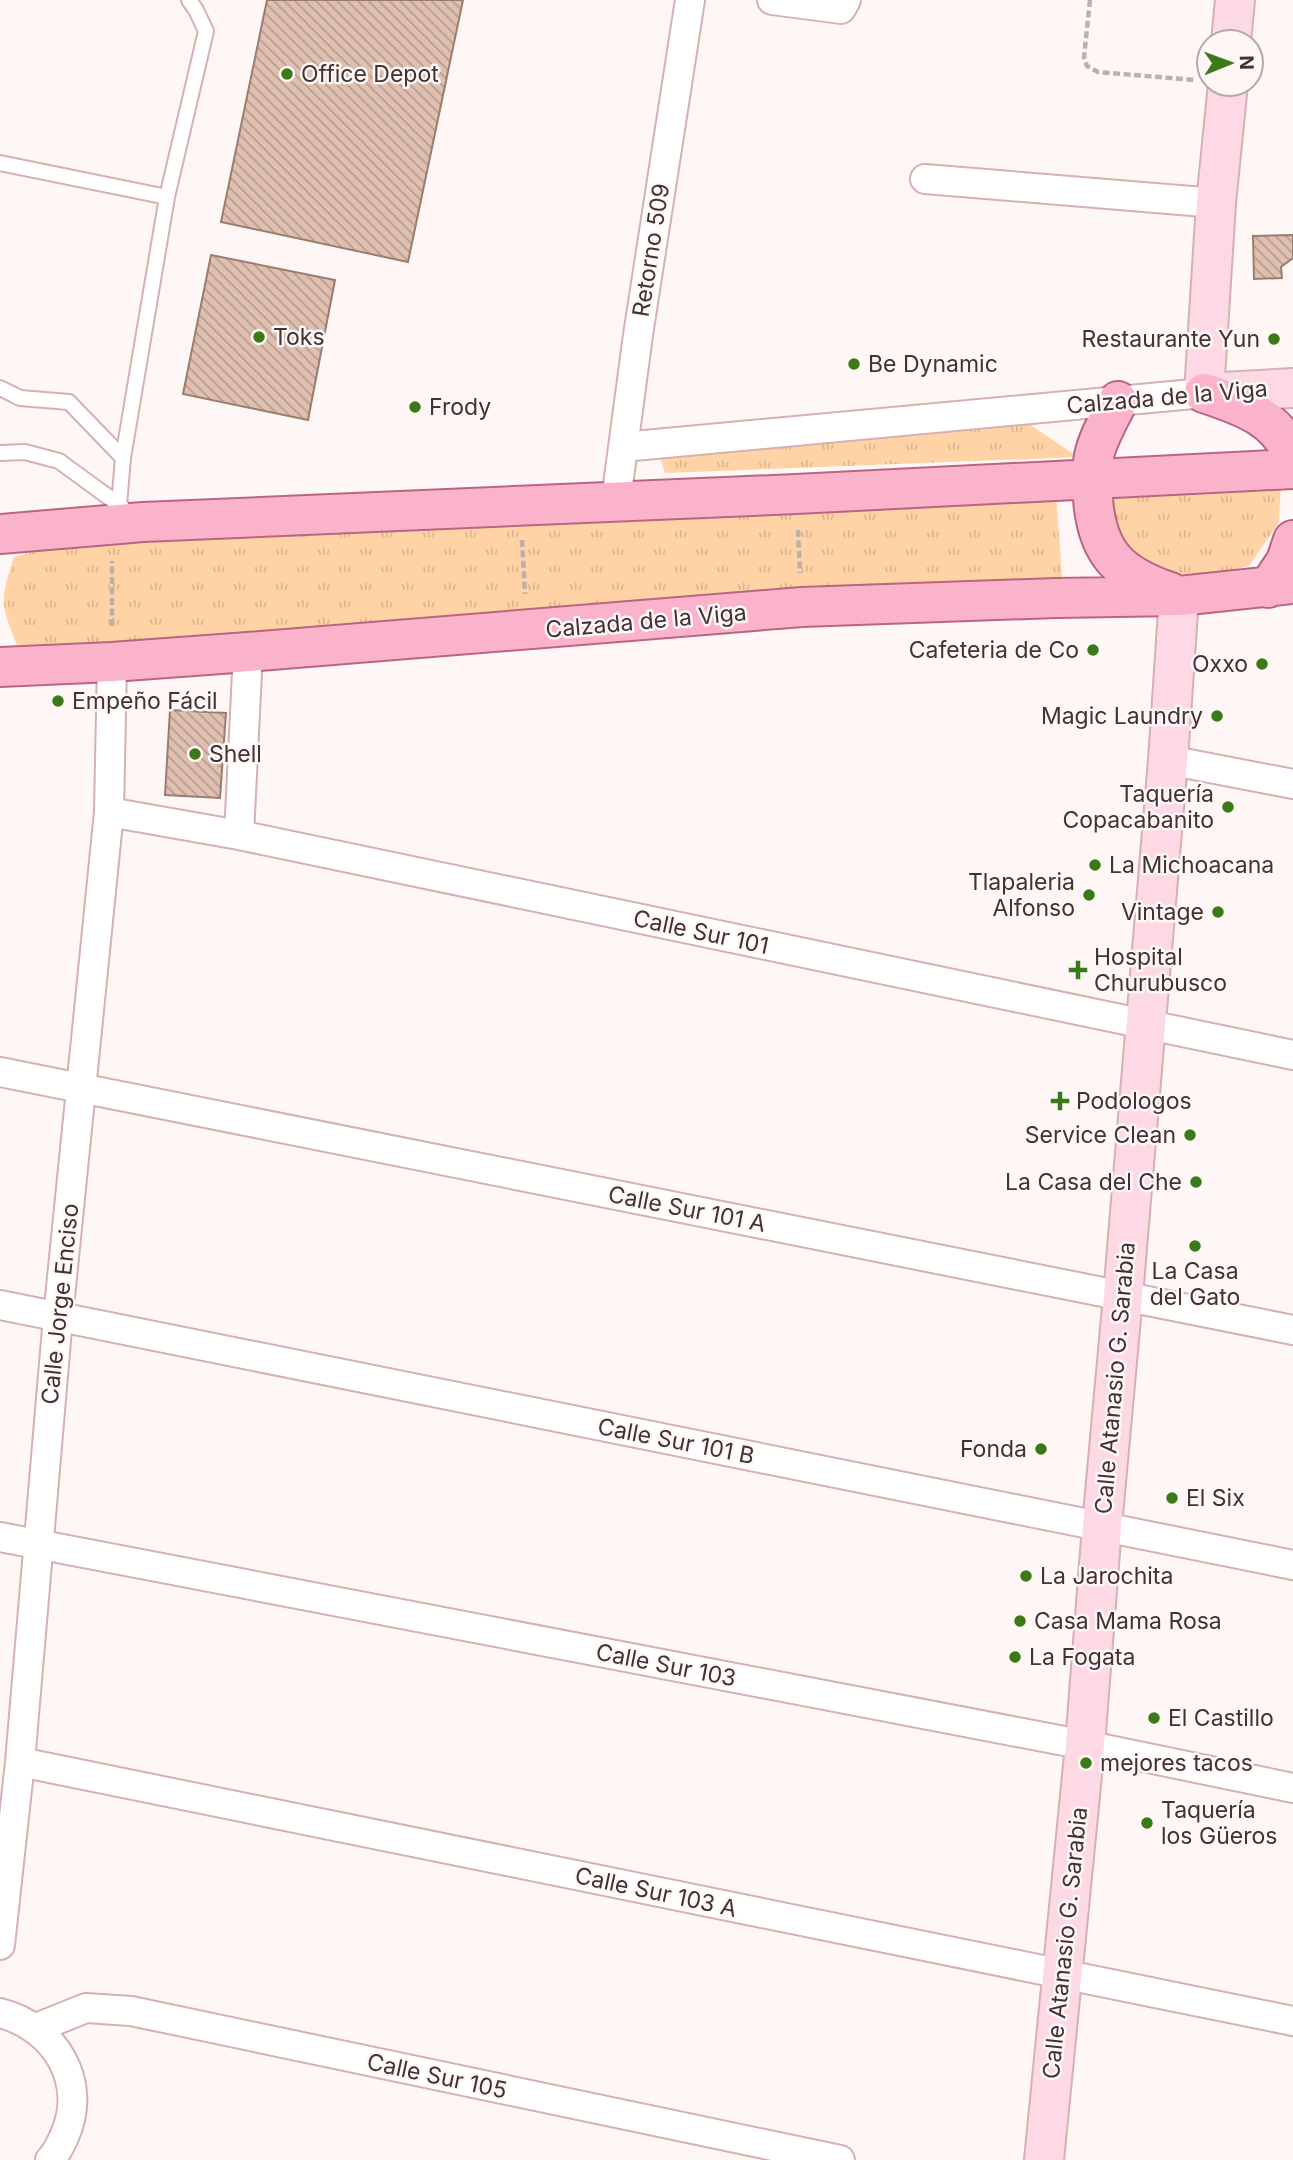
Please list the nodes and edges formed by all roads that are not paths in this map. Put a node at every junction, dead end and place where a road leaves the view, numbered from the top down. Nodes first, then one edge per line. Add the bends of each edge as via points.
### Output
1 (189, 0) edge
2 (690, 0) edge
3 (772, 0) edge
4 (846, 0) edge
5 (1235, 0) edge
6 (1232, 28) edge
7 (1213, 98) edge
8 (0, 163) edge
9 (925, 179) dead end
10 (167, 197) junction
11 (1216, 203) junction
12 (0, 388) edge
13 (1293, 388) edge
14 (1204, 393) junction
15 (1118, 401) junction
16 (623, 446) junction
17 (0, 453) edge
18 (123, 458) junction
19 (1293, 459) edge
20 (1293, 469) edge
21 (1091, 478) junction
22 (616, 500) junction
23 (125, 517) junction
24 (0, 534) edge
25 (1293, 540) edge
26 (1281, 586) edge
27 (1179, 596) junction
28 (248, 652) junction
29 (112, 662) junction
30 (0, 667) edge
31 (1168, 760) junction
32 (1293, 784) edge
33 (108, 812) junction
34 (239, 835) junction
35 (1145, 1025) junction
36 (1293, 1055) edge
37 (0, 1072) edge
38 (82, 1088) junction
39 (1123, 1296) junction
40 (0, 1305) edge
41 (58, 1317) junction
42 (1293, 1330) edge
43 (1102, 1527) junction
44 (0, 1537) edge
45 (38, 1545) junction
46 (1293, 1565) edge
47 (1085, 1745) junction
48 (20, 1762) junction
49 (1293, 1788) edge
50 (0, 1945) edge
51 (1062, 1975) junction
52 (0, 2012) edge
53 (1293, 2021) edge
54 (36, 2028) junction
55 (50, 2160) edge
56 (840, 2160) edge
57 (1044, 2160) edge

1 - 10 lane via 206,31
2 - 16 street, Retorno 509
3 - 4 street via 841,9
5 - 6 street
7 - 11 street
8 - 10 lane
9 - 11 street
10 - 18 lane
11 - 14 street
12 - 18 lane via 20,398 69,402
13 - 14 street, Calzada de la Viga
14 - 15 street, Calzada de la Viga
14 - 19 main road via 1249,409 1273,425
15 - 16 street, Calzada de la Viga
15 - 21 main road via 1094,454
16 - 22 street, Retorno 509
17 - 23 lane via 25,452 59,461
18 - 23 lane
20 - 21 main road
21 - 22 main road
21 - 27 main road via 1101,542 1121,567 1142,583
22 - 23 main road
23 - 24 main road
25 - 26 main road
26 - 27 main road, Calzada de la Viga
27 - 28 main road, Calzada de la Viga via 802,607
27 - 31 street, Calle Atanasio G. Sarabia
28 - 29 main road, Calzada de la Viga
28 - 34 street
29 - 30 main road, Calzada de la Viga
29 - 33 street, Calle Jorge Enciso
31 - 32 street
31 - 35 street, Calle Atanasio G. Sarabia
33 - 34 street, Calle Sur 101
33 - 38 street, Calle Jorge Enciso
34 - 35 street, Calle Sur 101
35 - 36 street, Calle Sur 101
35 - 39 street, Calle Atanasio G. Sarabia
37 - 38 street, Calle Sur 101 A
38 - 39 street, Calle Sur 101 A
38 - 41 street, Calle Jorge Enciso
39 - 42 street, Calle Sur 101 A
39 - 43 street, Calle Atanasio G. Sarabia
40 - 41 street, Calle Sur 101 B
41 - 43 street, Calle Sur 101 B
41 - 45 street, Calle Jorge Enciso
43 - 46 street, Calle Sur 101 B
43 - 47 street, Calle Atanasio G. Sarabia
44 - 45 street, Calle Sur 103
45 - 47 street, Calle Sur 103
45 - 48 street, Calle Jorge Enciso
47 - 49 street, Calle Sur 103
47 - 51 street, Calle Atanasio G. Sarabia
48 - 50 street, Calle Jorge Enciso
48 - 51 street, Calle Sur 103 A
51 - 53 street, Calle Sur 103 A
51 - 57 street, Calle Atanasio G. Sarabia
52 - 54 street
54 - 55 street via 60,2054 72,2088 71,2123
54 - 56 street, Calle Sur 105 via 86,2008 131,2011

